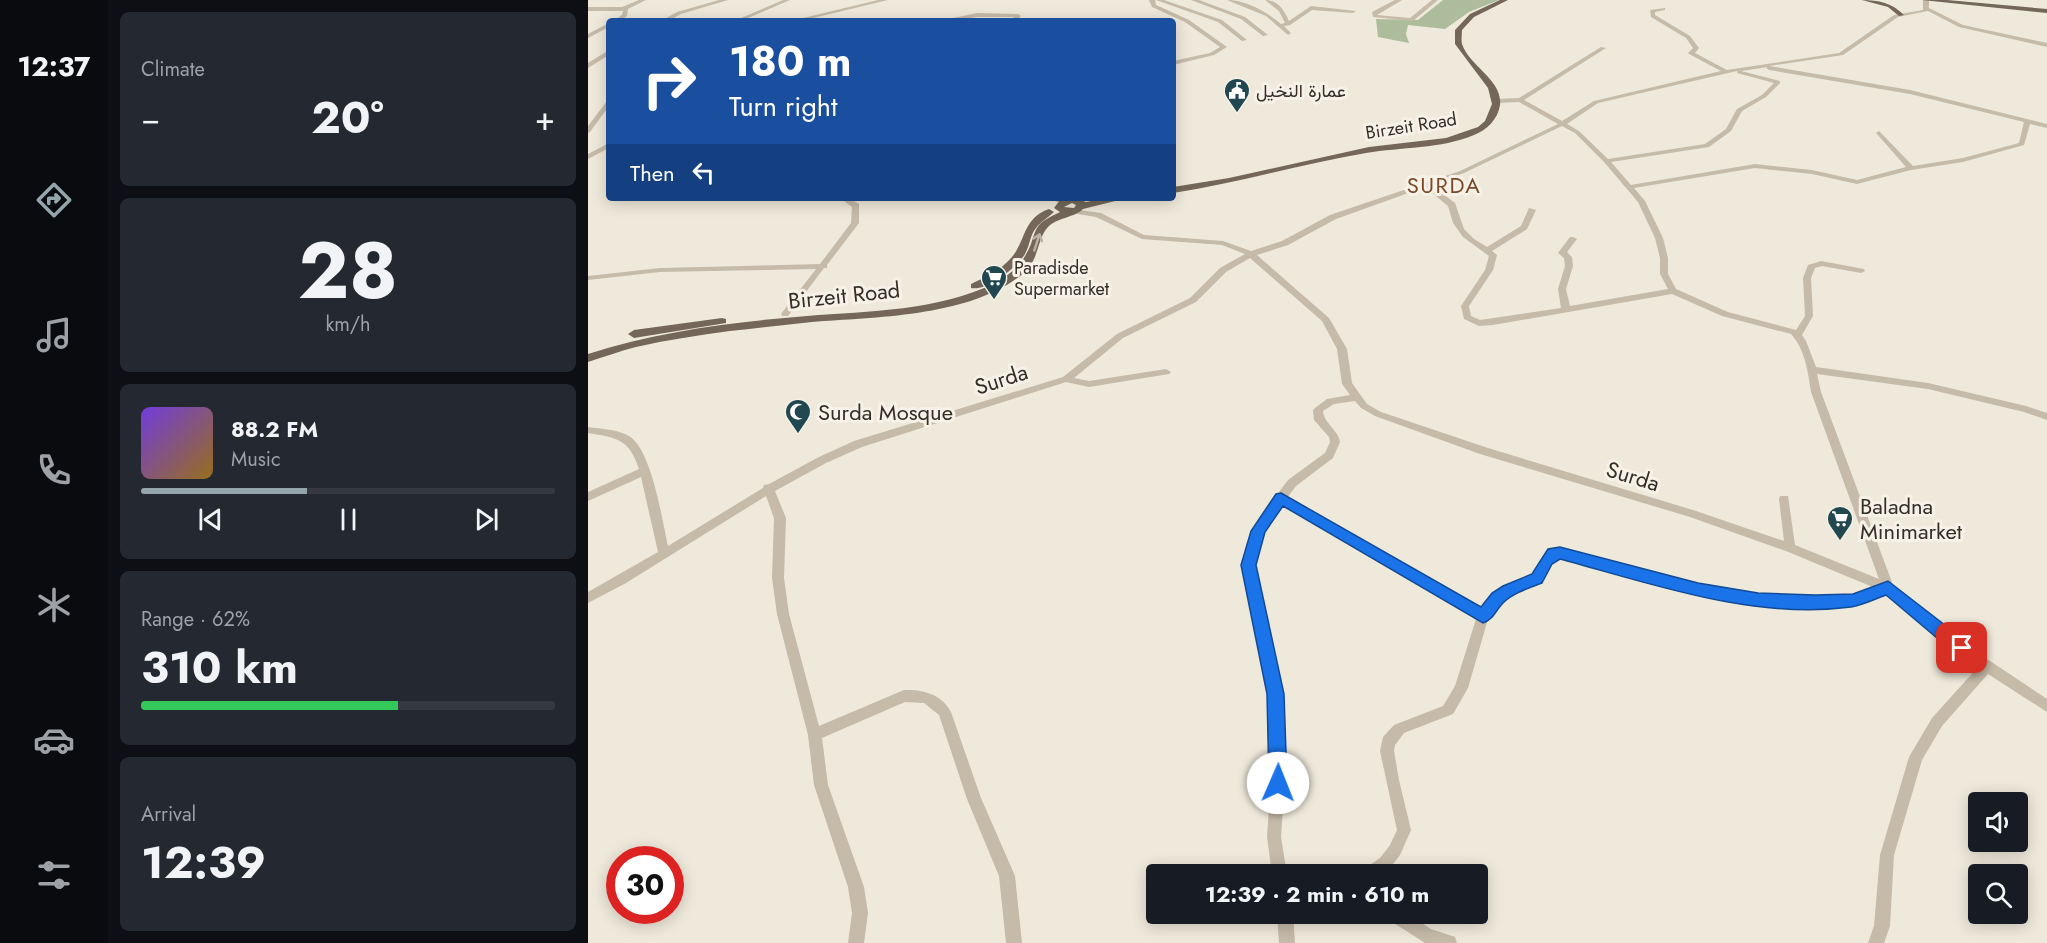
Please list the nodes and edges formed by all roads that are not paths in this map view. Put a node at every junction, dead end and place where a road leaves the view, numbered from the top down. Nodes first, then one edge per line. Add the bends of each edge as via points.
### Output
1 (643, 0) edge
2 (725, 0) edge
3 (787, 0) edge
4 (885, 0) edge
5 (1152, 0) edge
6 (1159, 0) edge
7 (1194, 0) edge
8 (1230, 0) edge
9 (1268, 0) edge
10 (1399, 0) edge
11 (1435, 0) edge
12 (1505, 0) edge
13 (1865, 0) edge
14 (1926, 0) edge
15 (1935, 1) edge
16 (1976, 4) junction
17 (2006, 4) edge
18 (588, 9) edge
19 (623, 9) junction
20 (1663, 9) dead end
21 (956, 10) dead end
22 (1353, 11) dead end
23 (1932, 11) junction
24 (2047, 11) edge
25 (1901, 15) junction
26 (964, 17) junction
27 (620, 18) edge
28 (670, 18) edge
29 (744, 18) edge
30 (807, 18) edge
31 (958, 18) edge
32 (1016, 18) edge
33 (1281, 24) junction
34 (1288, 24) junction
35 (606, 27) edge
36 (1288, 33) dead end
37 (1264, 34) dead end
38 (588, 36) edge
39 (1244, 40) dead end
40 (2047, 45) edge
41 (1603, 48) dead end
42 (606, 54) edge
43 (1176, 62) edge
44 (588, 66) edge
45 (1763, 66) junction
46 (1730, 71) junction
47 (1520, 100) junction
48 (1497, 101) junction
49 (606, 106) edge
50 (2027, 122) junction
51 (1560, 125) junction
52 (2047, 126) edge
53 (588, 131) edge
54 (1879, 133) dead end
55 (606, 147) edge
56 (588, 157) edge
57 (1606, 161) junction
58 (1911, 168) junction
59 (1427, 184) junction
60 (1630, 187) junction
61 (1176, 189) edge
62 (848, 201) edge
63 (860, 201) edge
64 (1092, 201) edge
65 (1104, 201) edge
66 (1067, 205) edge
67 (856, 206) junction
68 (1532, 210) dead end
69 (1098, 213) junction
70 (1573, 239) dead end
71 (1487, 251) junction
72 (1251, 254) junction
73 (824, 266) junction
74 (1861, 271) dead end
75 (588, 278) edge
76 (1673, 291) junction
77 (1566, 309) junction
78 (782, 318) junction
79 (1797, 335) junction
80 (588, 349) edge
81 (588, 359) edge
82 (1812, 370) junction
83 (1166, 372) dead end
84 (1065, 379) junction
85 (1356, 398) junction
86 (2047, 417) edge
87 (588, 430) edge
88 (645, 471) junction
89 (768, 488) junction
90 (588, 497) edge
91 (1281, 498) junction
92 (1784, 499) dead end
93 (1790, 548) junction
94 (664, 553) junction
95 (1888, 588) junction
96 (588, 598) edge
97 (1483, 617) junction
98 (1987, 666) junction
99 (2047, 706) edge
100 (815, 735) junction
101 (1278, 864) edge
102 (1384, 864) edge
103 (1286, 924) edge
104 (1410, 924) edge
105 (856, 943) edge
106 (1014, 943) edge
107 (1287, 943) edge
108 (1449, 943) edge
109 (1876, 943) edge

1 - 19 street
2 - 28 street
3 - 29 street
4 - 30 street
5 - 43 street via 1154,6 1187,21 1224,47 1212,54
6 - 39 street via 1220,21
7 - 37 street via 1243,18
8 - 33 street via 1259,10
9 - 34 street via 1281,9
10 - 11 street via 1375,16 1411,20
12 - 48 main road via 1475,12 1456,32 1457,43
13 - 25 main road via 1890,6
14 - 15 main road
14 - 23 street
15 - 16 main road
15 - 23 street
16 - 17 main road
16 - 23 main road
17 - 24 main road
18 - 19 street
19 - 27 street via 626,13
20 - 46 street via 1652,11 1653,16 1688,38 1696,48 1691,53
21 - 26 street
22 - 34 street via 1311,8
23 - 25 street
23 - 40 street via 1961,26
25 - 45 street, Surda via 1846,52
26 - 31 street
26 - 32 street
33 - 34 street
33 - 36 street
35 - 38 street
41 - 47 street
42 - 44 street
45 - 46 street, Surda
45 - 50 street via 1910,92
46 - 51 street, Surda via 1605,99
46 - 57 street via 1778,82 1764,96 1739,110 1729,130 1707,146
47 - 48 street
47 - 51 street
48 - 61 main road, Birzeit Road via 1490,121 1464,136 1338,155 1256,176
49 - 53 street
50 - 52 street
50 - 58 street via 2022,144 1963,160
51 - 57 street via 1576,132
51 - 59 street, Surda via 1462,172
54 - 58 street
55 - 56 street
57 - 60 street
58 - 60 street via 1857,182 1755,166
59 - 71 street via 1452,205 1455,223 1468,238
59 - 72 street, Surda via 1333,217 1285,243
60 - 76 street via 1659,238 1664,274
62 - 67 street
63 - 67 street
64 - 66 main road
65 - 69 street
66 - 69 street
66 - 78 main road, Birzeit Road via 1044,225 1033,255 1022,269 976,295 947,303
67 - 73 street via 855,223
68 - 71 street via 1524,227
69 - 72 street via 1142,237 1223,243
70 - 77 street via 1562,253 1568,257 1569,266 1562,289
71 - 77 street via 1493,255 1489,270 1465,306 1467,317 1479,323 1493,322
72 - 84 street, Surda via 1223,270 1193,300 1120,336
72 - 85 street via 1326,320 1342,350 1344,374
73 - 75 street via 660,270
73 - 78 street
74 - 79 street via 1821,263 1811,267 1809,316
76 - 77 street
76 - 79 street via 1706,308 1784,328
78 - 80 main road, Birzeit Road via 658,329
78 - 81 main road, Birzeit Road via 653,339
79 - 82 street
82 - 86 street via 1928,386
82 - 95 street via 1816,392
83 - 84 street via 1089,384
84 - 89 street, Surda via 858,444
85 - 91 street via 1337,399 1318,410 1319,420 1334,436 1333,449 1302,473
85 - 93 street, Surda via 1378,414 1408,426
87 - 88 street via 628,440 637,450
88 - 90 street
88 - 94 street
89 - 94 street, Surda
89 - 100 street via 780,518 778,578 783,614
91 - 97 street
91 - 101 street via 1258,531 1248,565 1276,694 1279,765 1274,837
92 - 93 street
93 - 95 street, Surda
94 - 96 street, Surda
95 - 97 street via 1853,600 1758,599 1698,590 1553,553 1537,579 1503,594
95 - 98 street, Surda
97 - 102 street via 1454,702 1439,716 1399,729 1388,742 1390,770 1404,830 1402,840
98 - 99 street, Surda
98 - 109 street via 1937,722 1916,757 1887,855 1882,926
100 - 105 street via 821,785 856,887 860,913
100 - 106 street via 904,696 917,695 939,706 1007,876
103 - 107 street
104 - 108 street via 1427,936

